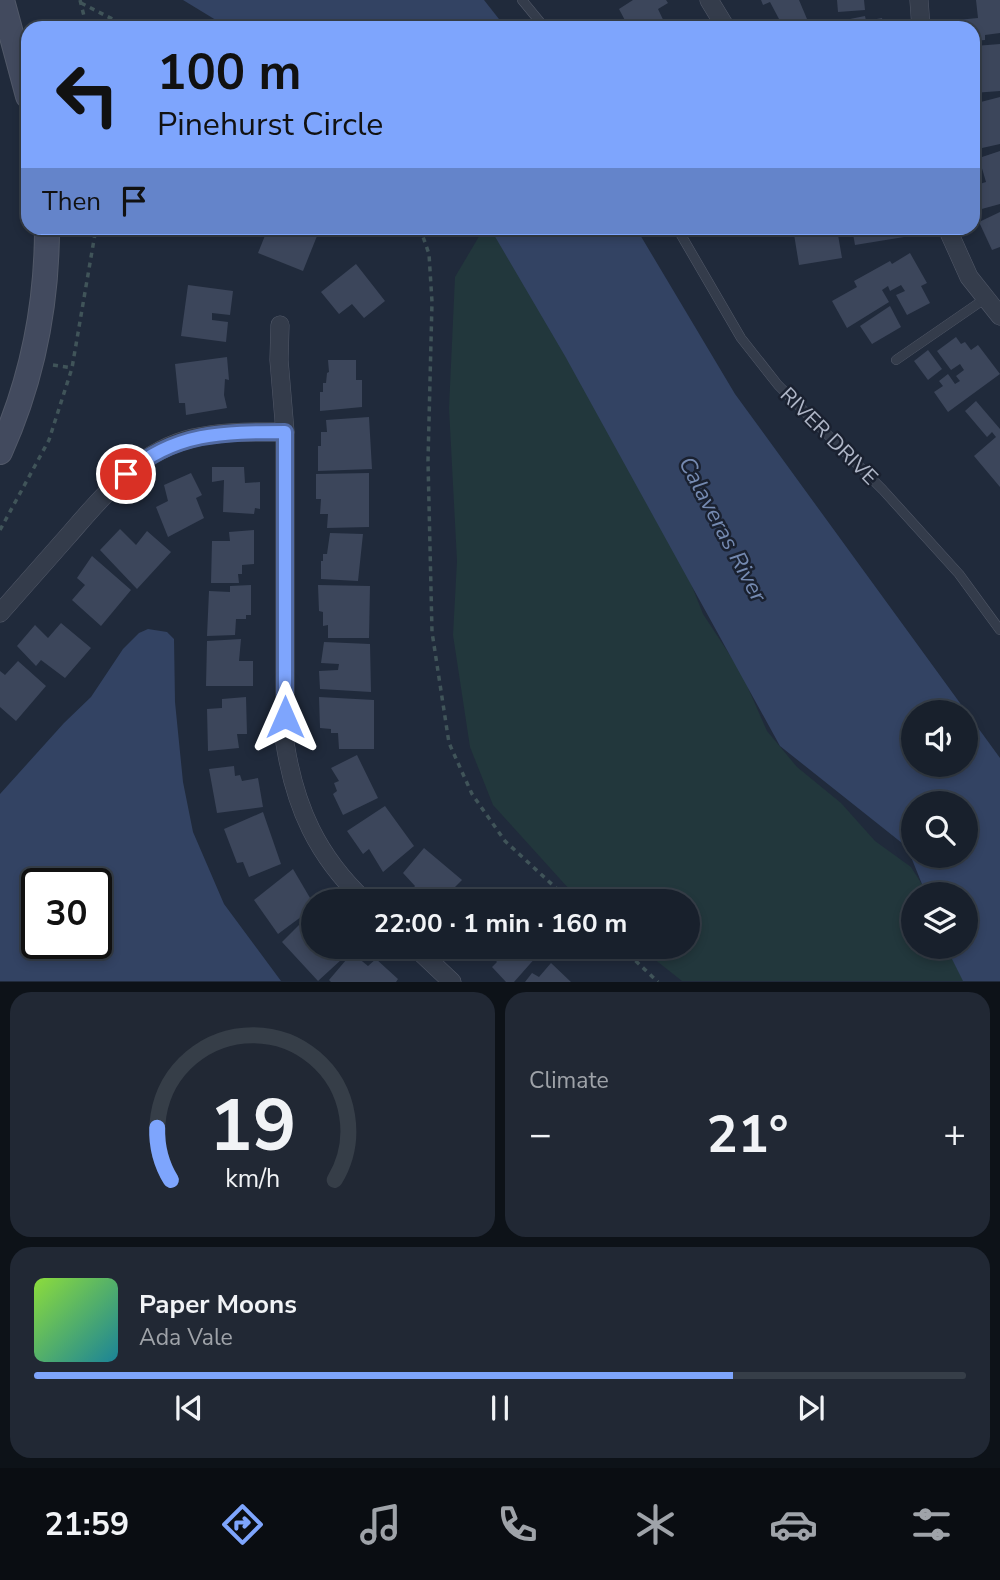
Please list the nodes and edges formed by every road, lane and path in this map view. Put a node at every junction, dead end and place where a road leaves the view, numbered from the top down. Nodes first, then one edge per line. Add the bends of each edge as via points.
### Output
1 (2, 0) edge
2 (522, 0) edge
3 (709, 0) edge
4 (919, 0) edge
5 (80, 1) edge
6 (85, 21) edge
7 (117, 21) edge
8 (539, 21) edge
9 (722, 21) edge
10 (920, 21) edge
11 (21, 70) edge
12 (47, 235) edge
13 (95, 235) edge
14 (422, 235) edge
15 (681, 235) edge
16 (950, 235) edge
17 (986, 298) junction
18 (1000, 316) edge
19 (280, 325) dead end
20 (896, 360) dead end
21 (285, 432) junction
22 (0, 452) edge
23 (0, 530) edge
24 (0, 613) edge
25 (1000, 631) edge
26 (354, 889) edge
27 (557, 889) edge
28 (428, 959) edge
29 (634, 959) edge
30 (452, 982) edge
31 (658, 982) edge

1 - 11 street
2 - 8 lane
3 - 9 street
4 - 10 street
5 - 6 path
5 - 7 path
12 - 22 street via 36,342 25,387
13 - 23 path via 72,368 49,440
14 - 27 path via 429,254 432,302 428,461 432,632 449,743 472,794 505,841
15 - 25 lane, RIVER DRIVE via 741,338 778,385 959,574
16 - 17 street via 969,277
17 - 18 street
17 - 20 lane
19 - 21 street
21 - 24 street via 230,432 193,438 140,462 113,485
21 - 26 street via 285,743 298,801 310,829
28 - 30 street
29 - 31 path

